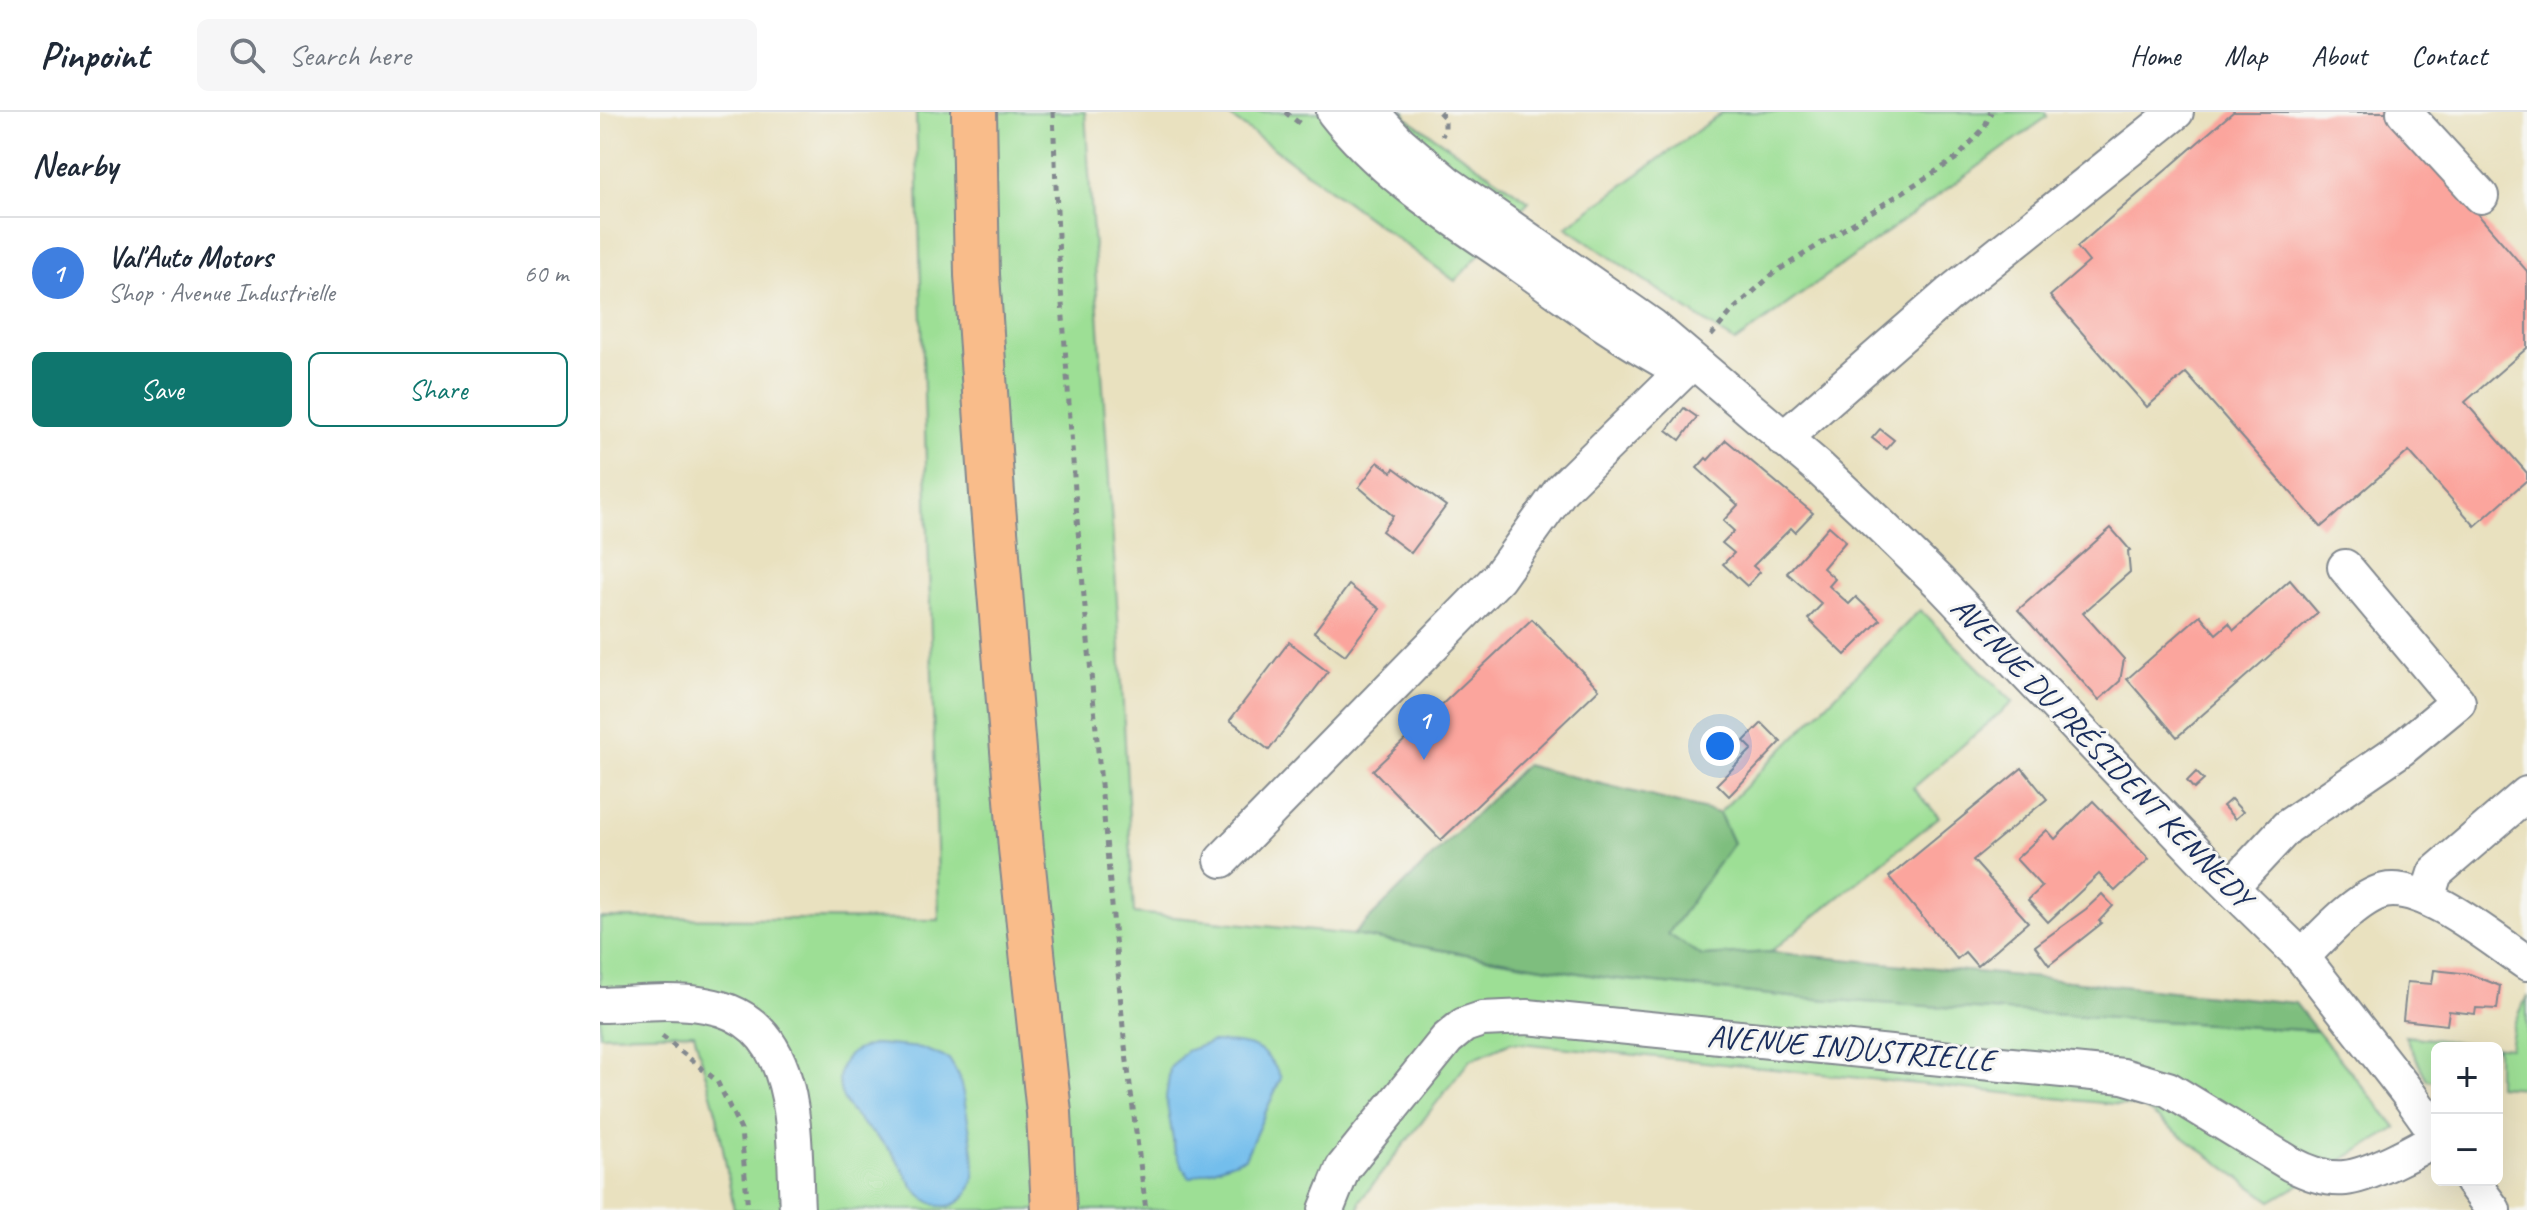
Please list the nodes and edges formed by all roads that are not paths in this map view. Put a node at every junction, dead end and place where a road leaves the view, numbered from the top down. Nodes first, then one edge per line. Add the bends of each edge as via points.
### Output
1 (953, 112) edge
2 (974, 112) edge
3 (1334, 112) edge
4 (1371, 112) edge
5 (2176, 112) edge
6 (2404, 112) edge
7 (2481, 196) dead end
8 (977, 275) junction
9 (1687, 366) junction
10 (1783, 439) junction
11 (2345, 567) dead end
12 (2527, 794) edge
13 (1222, 860) dead end
14 (2231, 887) junction
15 (2427, 898) junction
16 (2302, 957) junction
17 (2527, 963) edge
18 (600, 1005) edge
19 (1049, 1113) junction
20 (2431, 1128) edge
21 (2431, 1140) edge
22 (2475, 1186) edge
23 (797, 1210) edge
24 (1054, 1210) edge
25 (1068, 1210) edge
26 (1326, 1210) edge
27 (2493, 1210) edge

1 - 8 main road
2 - 8 main road
3 - 9 street, AVENUE DU PRÉSIDENT KENNEDY via 1415,192 1631,342
4 - 9 street, AVENUE DU PRÉSIDENT KENNEDY via 1447,183 1628,309
5 - 10 street via 1949,294
6 - 7 street
8 - 19 main road via 1013,761
9 - 10 street, AVENUE DU PRÉSIDENT KENNEDY
9 - 13 street via 1561,490 1498,578
10 - 14 street, AVENUE DU PRÉSIDENT KENNEDY via 1939,582
11 - 14 street via 2458,702 2401,749 2287,827
12 - 15 street via 2435,873
14 - 16 street, AVENUE DU PRÉSIDENT KENNEDY
15 - 16 street via 2382,891
15 - 17 street
16 - 20 street, AVENUE DU PRÉSIDENT KENNEDY
18 - 23 street via 684,1003 720,1008 740,1017 764,1040 789,1091
19 - 24 main road
19 - 25 main road
21 - 26 street, AVENUE INDUSTRIELLE via 2348,1178 2331,1178 2291,1164 2168,1089 2123,1076 1496,1017 1472,1022 1447,1039 1343,1168
22 - 27 street

